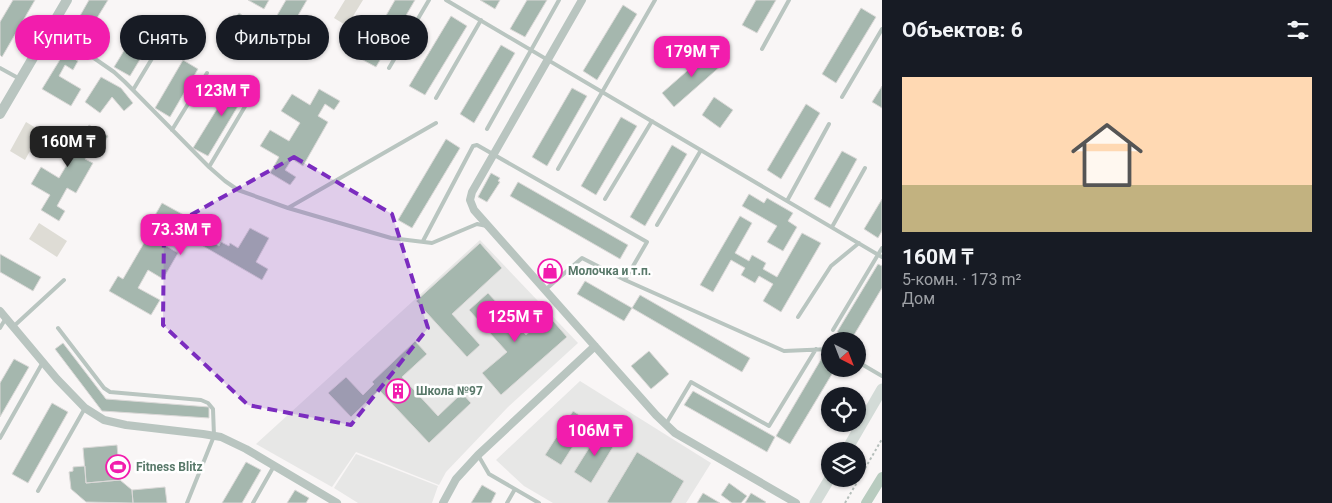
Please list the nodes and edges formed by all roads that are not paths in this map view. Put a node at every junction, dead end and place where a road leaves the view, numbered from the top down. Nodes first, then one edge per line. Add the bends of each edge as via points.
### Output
1 (67, 0) edge
2 (429, 0) edge
3 (448, 0) edge
4 (559, 0) edge
5 (582, 0) edge
6 (655, 0) edge
7 (789, 0) edge
8 (58, 15) edge
9 (481, 20) junction
10 (882, 29) edge
11 (531, 49) junction
12 (762, 49) dead end
13 (31, 60) edge
14 (97, 60) edge
15 (151, 60) edge
16 (548, 60) junction
17 (0, 68) edge
18 (389, 68) dead end
19 (207, 73) dead end
20 (20, 79) junction
21 (133, 90) junction
22 (603, 92) junction
23 (253, 93) dead end
24 (842, 97) dead end
25 (436, 98) dead end
26 (0, 114) edge
27 (652, 121) junction
28 (436, 123) dead end
29 (829, 124) dead end
30 (487, 129) dead end
31 (172, 130) junction
32 (701, 150) junction
33 (494, 154) junction
34 (209, 167) junction
35 (866, 168) dead end
36 (558, 169) dead end
37 (605, 199) dead end
38 (787, 200) junction
39 (288, 208) junction
40 (657, 225) dead end
41 (491, 227) junction
42 (832, 227) junction
43 (423, 242) junction
44 (859, 244) junction
45 (882, 248) edge
46 (880, 256) edge
47 (64, 280) dead end
48 (625, 280) junction
49 (545, 290) junction
50 (0, 311) edge
51 (798, 317) dead end
52 (6, 318) junction
53 (14, 327) junction
54 (0, 328) edge
55 (58, 328) dead end
56 (833, 330) dead end
57 (594, 346) junction
58 (816, 349) junction
59 (821, 349) edge
60 (43, 362) junction
61 (866, 367) edge
62 (882, 376) edge
63 (882, 389) edge
64 (86, 408) junction
65 (666, 424) junction
66 (214, 436) junction
67 (0, 438) edge
68 (851, 442) edge
69 (478, 455) junction
70 (274, 466) junction
71 (825, 487) edge
72 (515, 489) junction
73 (38, 491) dead end
74 (323, 500) edge
75 (187, 503) edge
76 (253, 503) edge
77 (337, 503) edge
78 (443, 503) edge
79 (507, 503) edge
80 (539, 503) edge
81 (796, 503) edge
82 (815, 503) edge

1 - 8 street
2 - 18 lane
3 - 9 lane
4 - 11 lane
5 - 16 street
6 - 22 lane
7 - 12 lane
9 - 11 lane
9 - 25 lane
10 - 24 lane
11 - 16 lane
11 - 30 lane
13 - 20 street
14 - 21 lane
15 - 21 lane
16 - 22 lane
16 - 33 street
17 - 20 lane
19 - 31 lane
20 - 26 street
21 - 31 lane
22 - 27 lane
22 - 36 lane
23 - 34 lane
27 - 32 lane
27 - 37 lane
28 - 39 lane
29 - 38 lane
31 - 34 lane
32 - 38 lane
32 - 40 lane
33 - 41 street via 470,200 474,210
33 - 43 lane via 473,146
33 - 48 lane via 647,242
34 - 39 lane via 238,190
35 - 42 lane
38 - 42 lane
39 - 43 lane via 391,238
41 - 43 lane via 477,224 432,243
41 - 49 street
42 - 44 lane
44 - 46 lane
44 - 51 lane via 831,266
45 - 46 lane
46 - 56 lane
47 - 53 lane
48 - 49 lane via 582,258
48 - 58 lane via 784,351
49 - 57 street
50 - 52 street
52 - 53 street
52 - 54 lane
53 - 60 street
55 - 66 lane via 110,392 208,403 214,409
57 - 65 street
57 - 69 street
58 - 59 lane
58 - 65 lane via 769,426 691,382
60 - 64 street
60 - 67 lane
61 - 62 lane
63 - 68 main road
64 - 66 street via 104,420 126,425
64 - 73 lane
65 - 81 street via 675,433
66 - 70 street via 246,449
66 - 75 lane
69 - 72 lane via 489,474
69 - 78 street via 456,479
70 - 74 street
70 - 76 lane
71 - 82 main road
72 - 79 lane
72 - 80 lane
74 - 77 street

